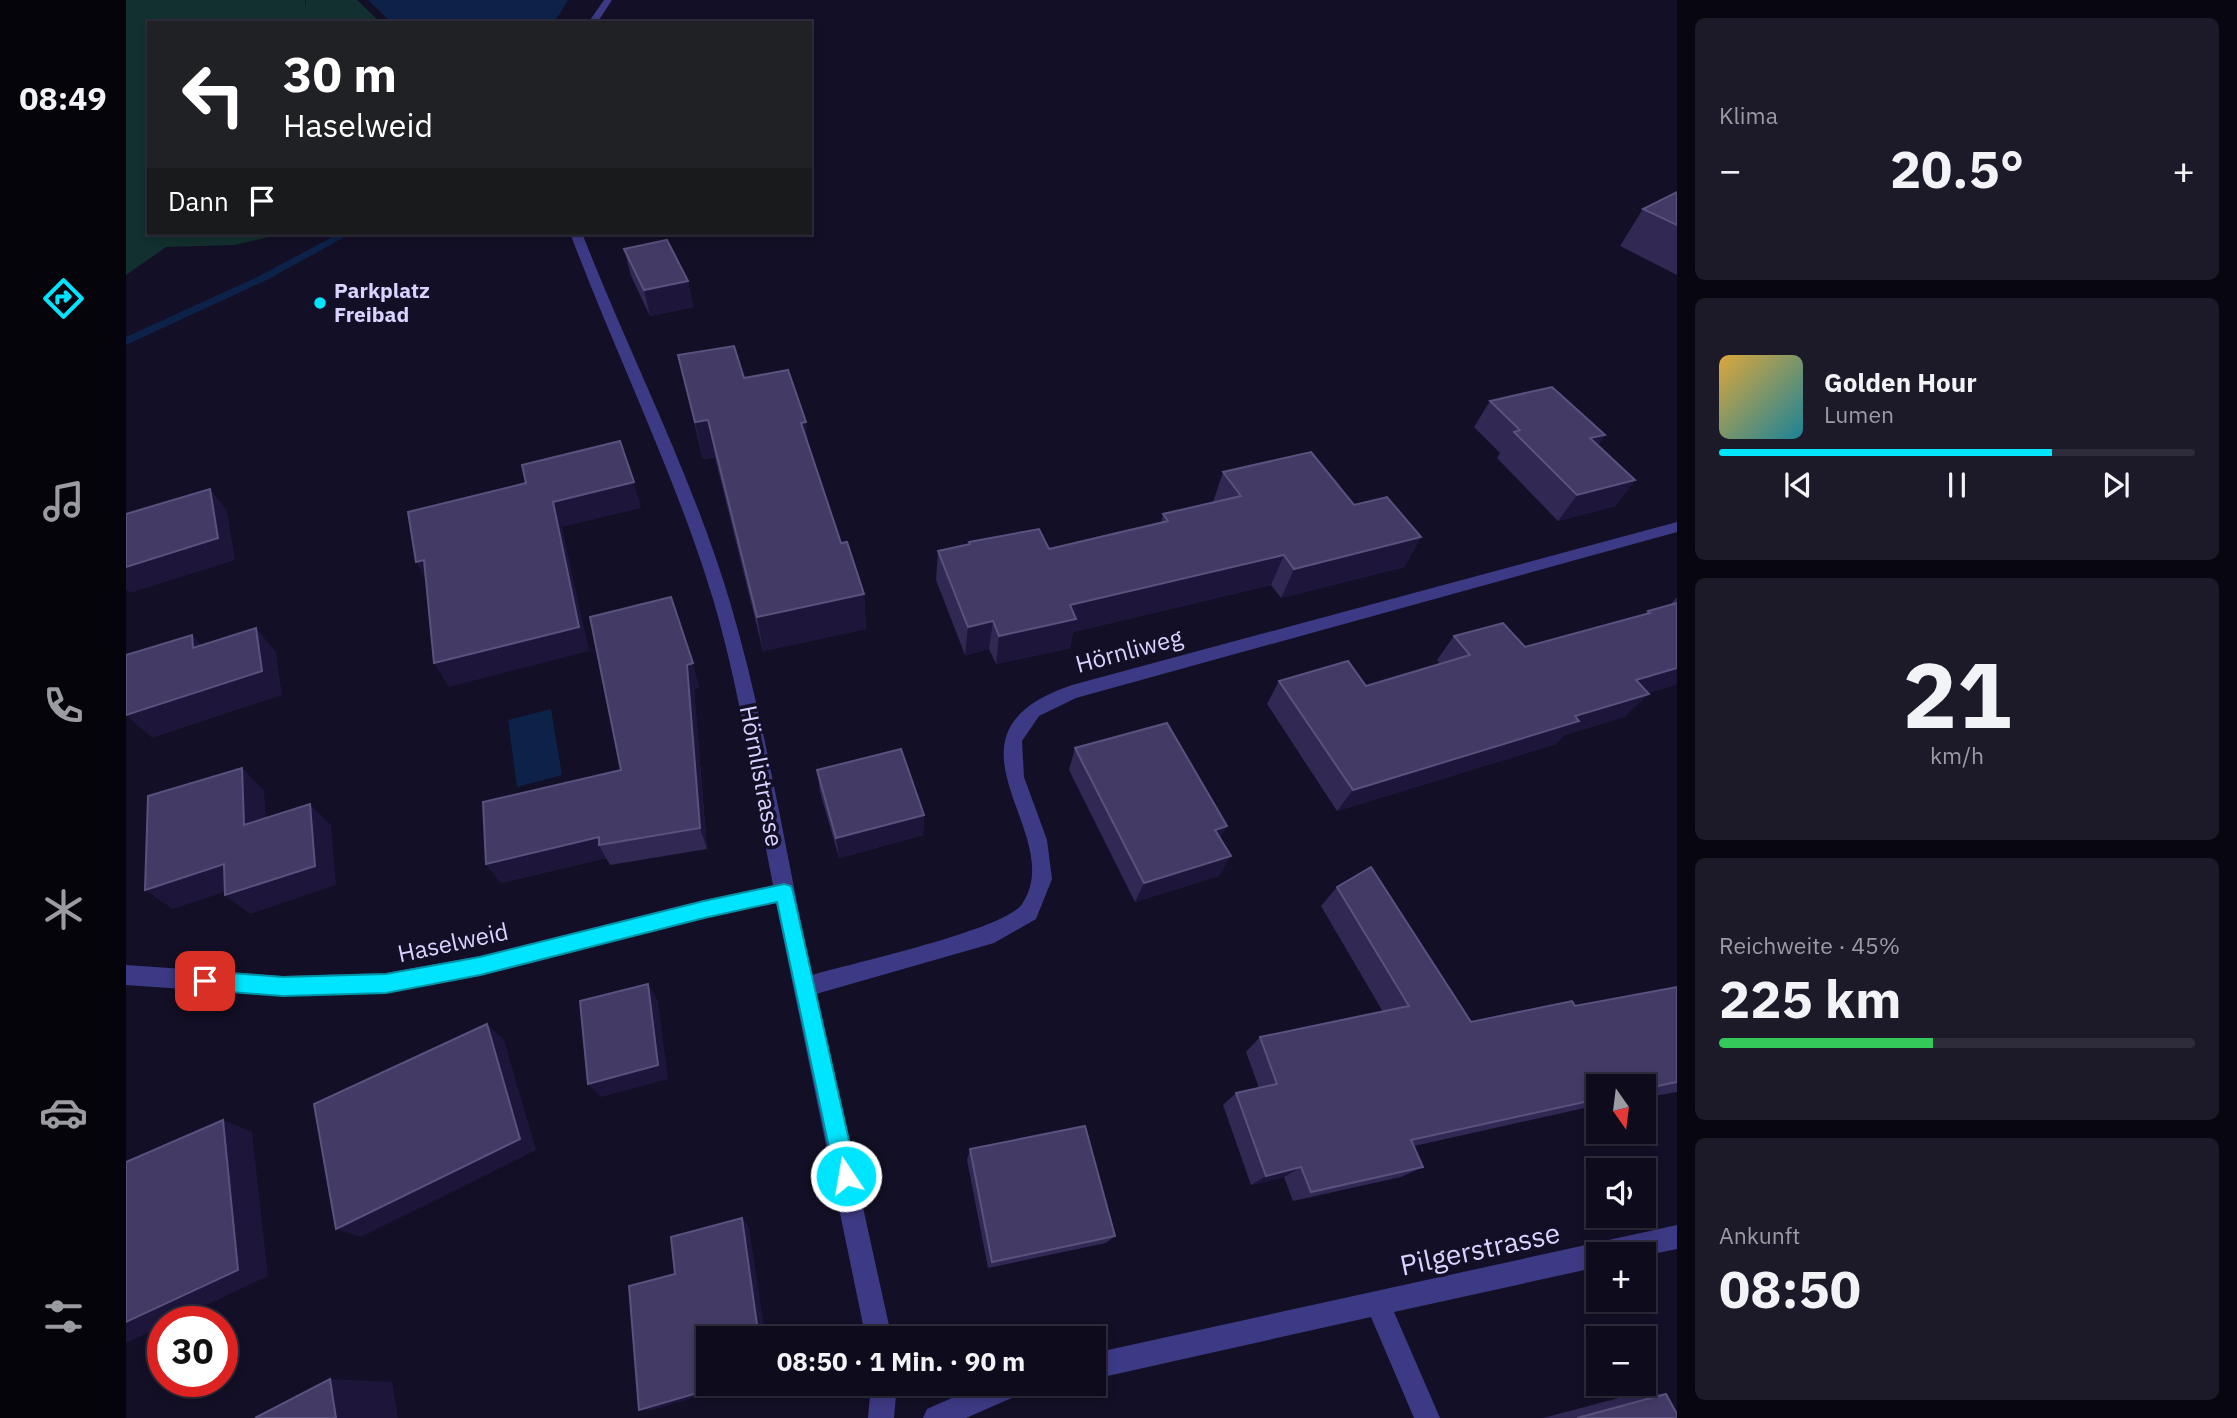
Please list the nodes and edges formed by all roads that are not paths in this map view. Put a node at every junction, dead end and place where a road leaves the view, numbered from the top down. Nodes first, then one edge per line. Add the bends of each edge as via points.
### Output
1 (608, 0) edge
2 (593, 21) edge
3 (577, 235) edge
4 (1677, 527) edge
5 (784, 892) junction
6 (126, 975) edge
7 (805, 987) junction
8 (1677, 1237) edge
9 (1378, 1303) junction
10 (876, 1326) edge
11 (1106, 1363) edge
12 (883, 1396) edge
13 (986, 1396) edge
14 (881, 1418) edge
15 (936, 1418) edge
16 (1427, 1418) edge

1 - 2 street
3 - 5 street, Hörnlistrasse via 716,587 737,654
4 - 7 street, Hörnliweg via 1072,692 1033,711 1013,740 1016,777 1037,840 1042,879 1030,912 994,933
5 - 6 street, Haselweid via 480,966 386,983 283,986
5 - 7 street, Hörnlistrasse
7 - 10 street, Hörnlistrasse
8 - 9 street, Pilgerstrasse
9 - 11 street, Pilgerstrasse
9 - 16 street, Pilgerstrasse
12 - 14 street
13 - 15 street

